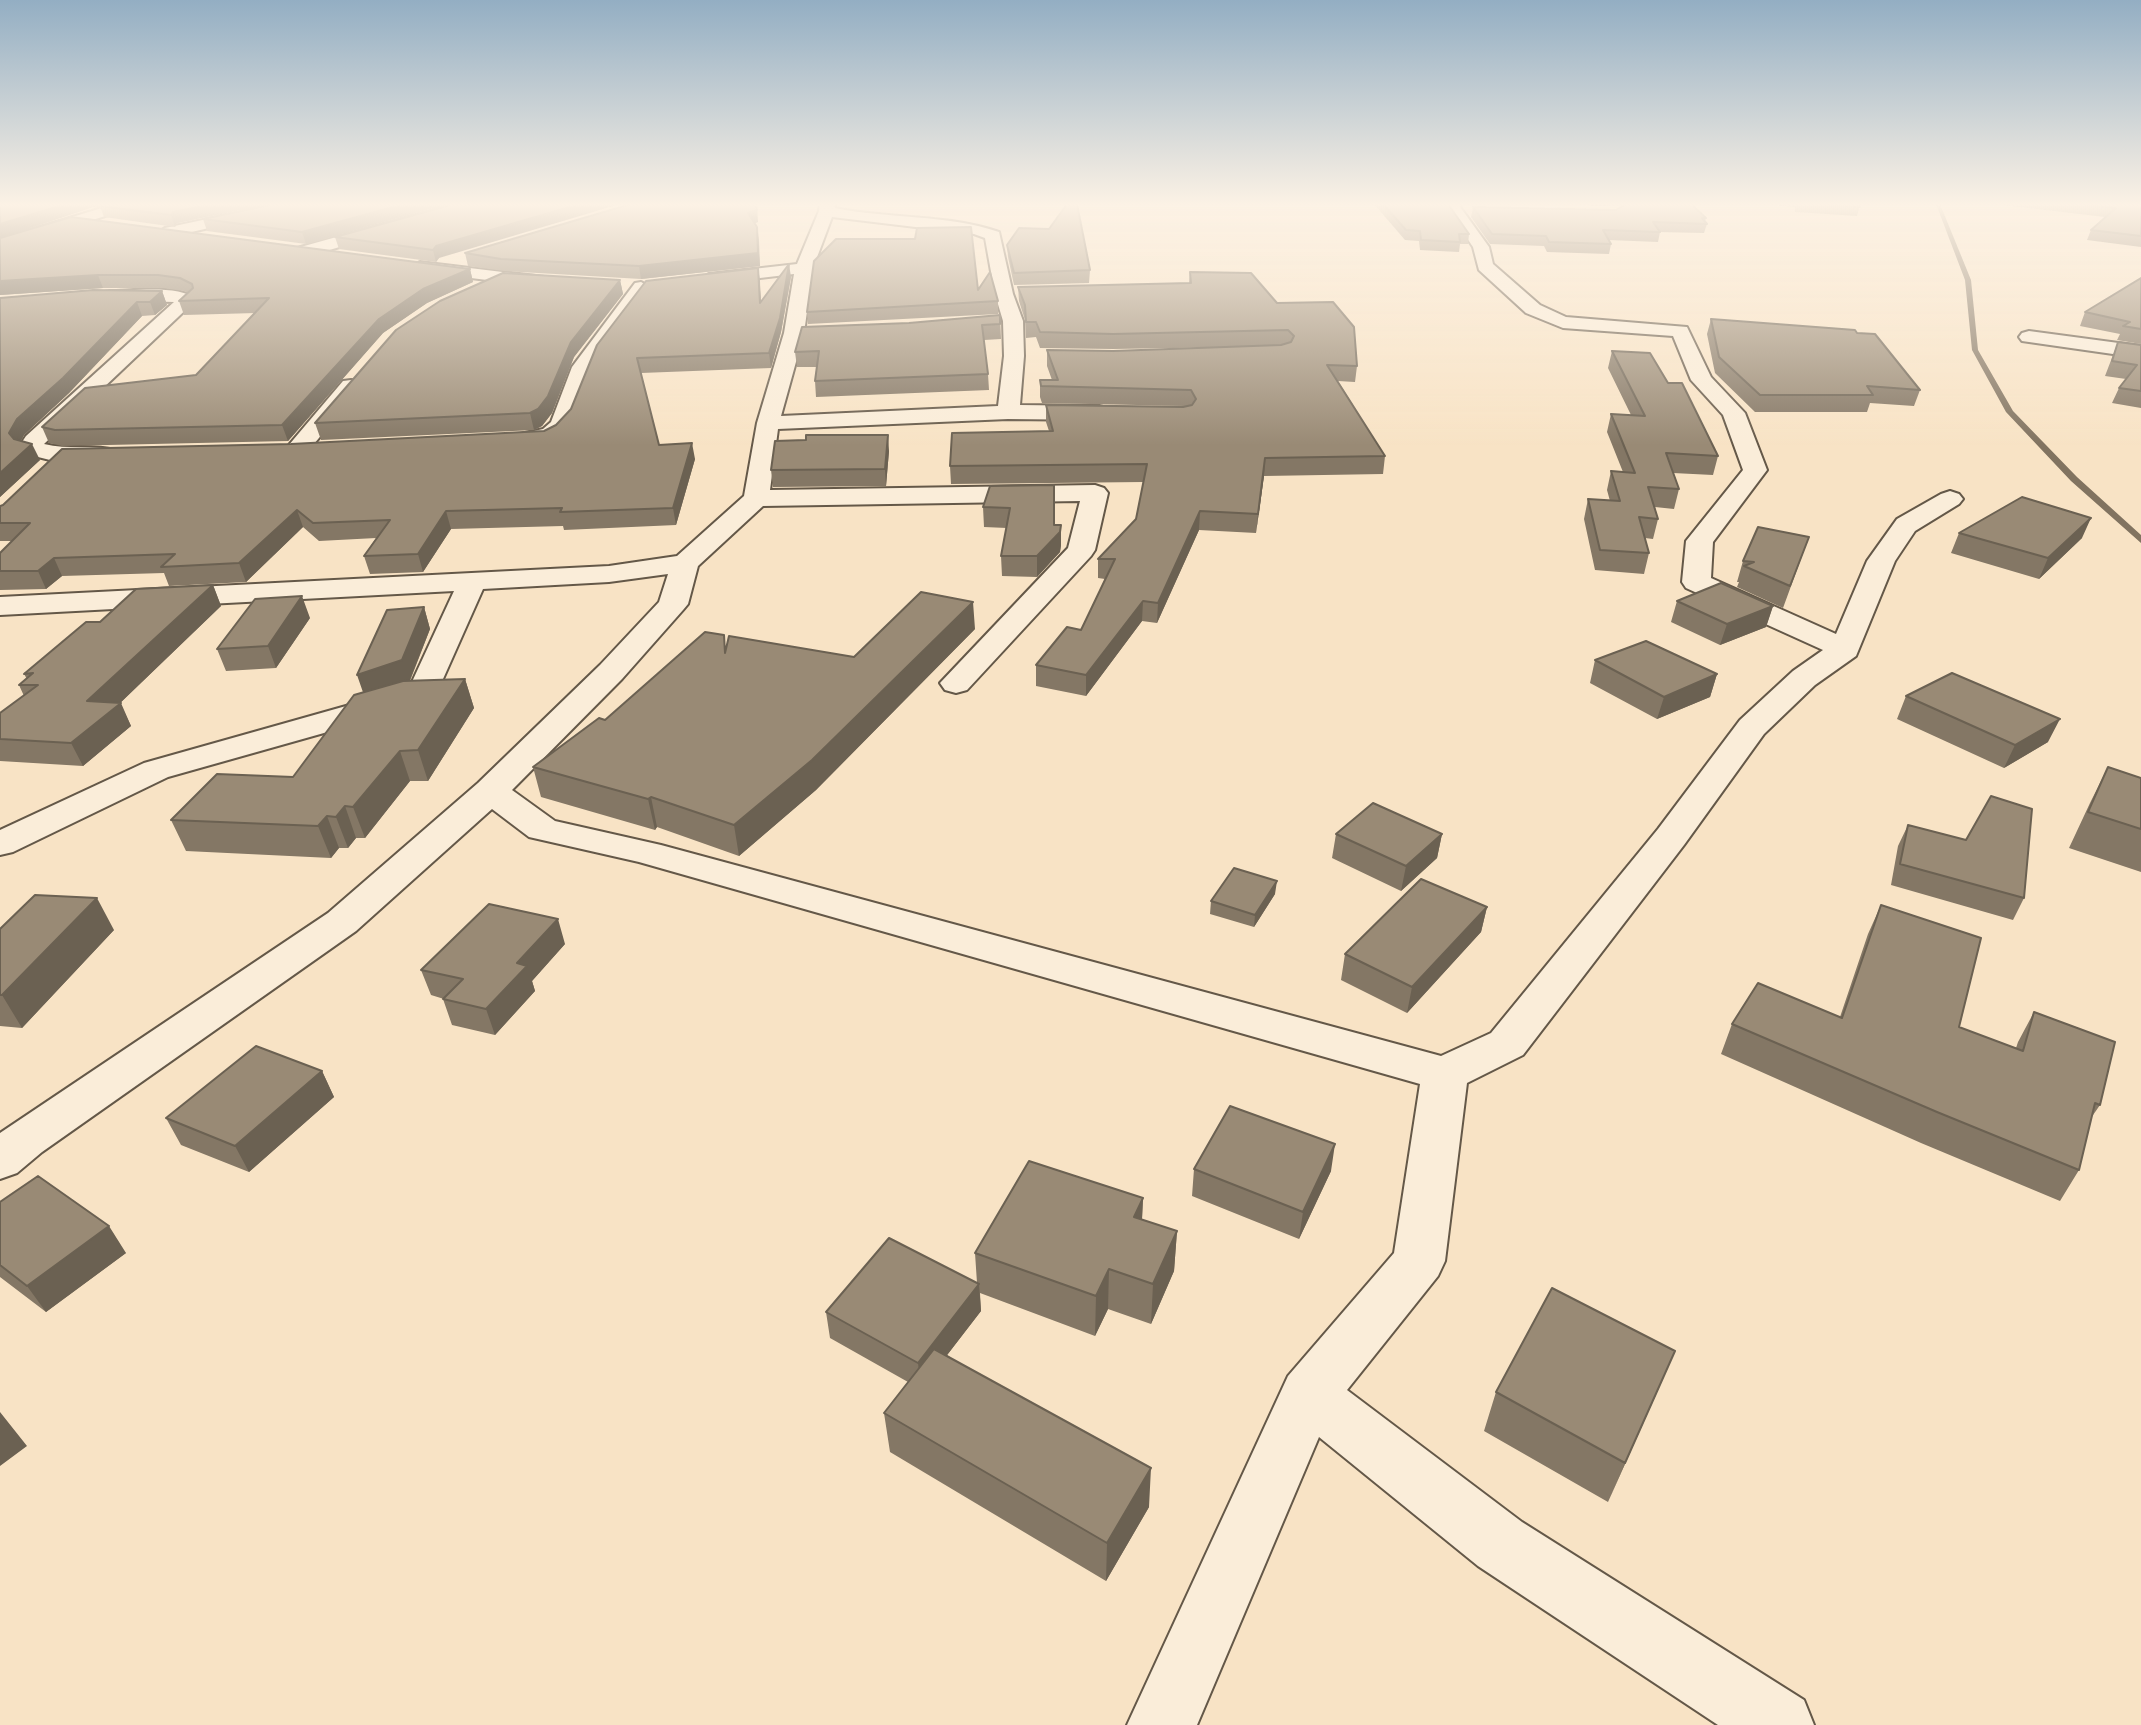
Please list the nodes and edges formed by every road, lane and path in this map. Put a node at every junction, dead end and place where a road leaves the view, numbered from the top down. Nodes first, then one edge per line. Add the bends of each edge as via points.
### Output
1 (492, 284) edge
2 (635, 284) edge
3 (801, 284) edge
4 (1007, 284) edge
5 (1506, 284) edge
6 (470, 294) edge
7 (98, 296) edge
8 (1013, 321) junction
9 (987, 323) edge
10 (820, 332) edge
11 (794, 333) junction
12 (2029, 337) dead end
13 (2141, 352) edge
14 (1014, 356) junction
15 (1038, 357) dead end
16 (365, 369) edge
17 (1008, 412) junction
18 (1115, 413) edge
19 (768, 423) junction
20 (498, 441) edge
21 (323, 449) edge
22 (268, 451) edge
23 (296, 451) junction
24 (131, 455) edge
25 (757, 498) junction
26 (1950, 499) dead end
27 (685, 563) junction
28 (472, 582) junction
29 (0, 606) edge
30 (1845, 649) junction
31 (956, 683) dead end
32 (491, 791) junction
33 (0, 844) edge
34 (1445, 1074) junction
35 (0, 1160) edge
36 (1308, 1394) junction
37 (1162, 1725) edge
38 (1779, 1725) edge

1 - 6 street
2 - 20 street via 582,367 562,424 538,440
3 - 11 street
4 - 8 street
5 - 30 street via 1533,309 1563,322 1680,331 1702,380 1734,413 1755,470 1700,541 1696,582
7 - 24 street via 176,296 187,300 30,448 53,465
8 - 9 street
8 - 14 street
10 - 11 street
11 - 19 street
12 - 13 street
14 - 15 street
14 - 17 street
16 - 23 street
17 - 18 street
17 - 19 street
19 - 25 street
21 - 23 street
22 - 23 street
25 - 27 street
25 - 31 street via 1095,493 1081,550
26 - 30 street via 1906,526 1881,561
27 - 28 street via 609,574
27 - 32 street via 673,604
28 - 29 street
28 - 33 street via 424,690 397,702 156,770
30 - 34 street via 1804,678 1752,727 1507,1044
32 - 34 street via 541,829 649,853
32 - 35 street via 342,922
34 - 36 street via 1419,1261
36 - 37 street
36 - 38 street via 1500,1544

